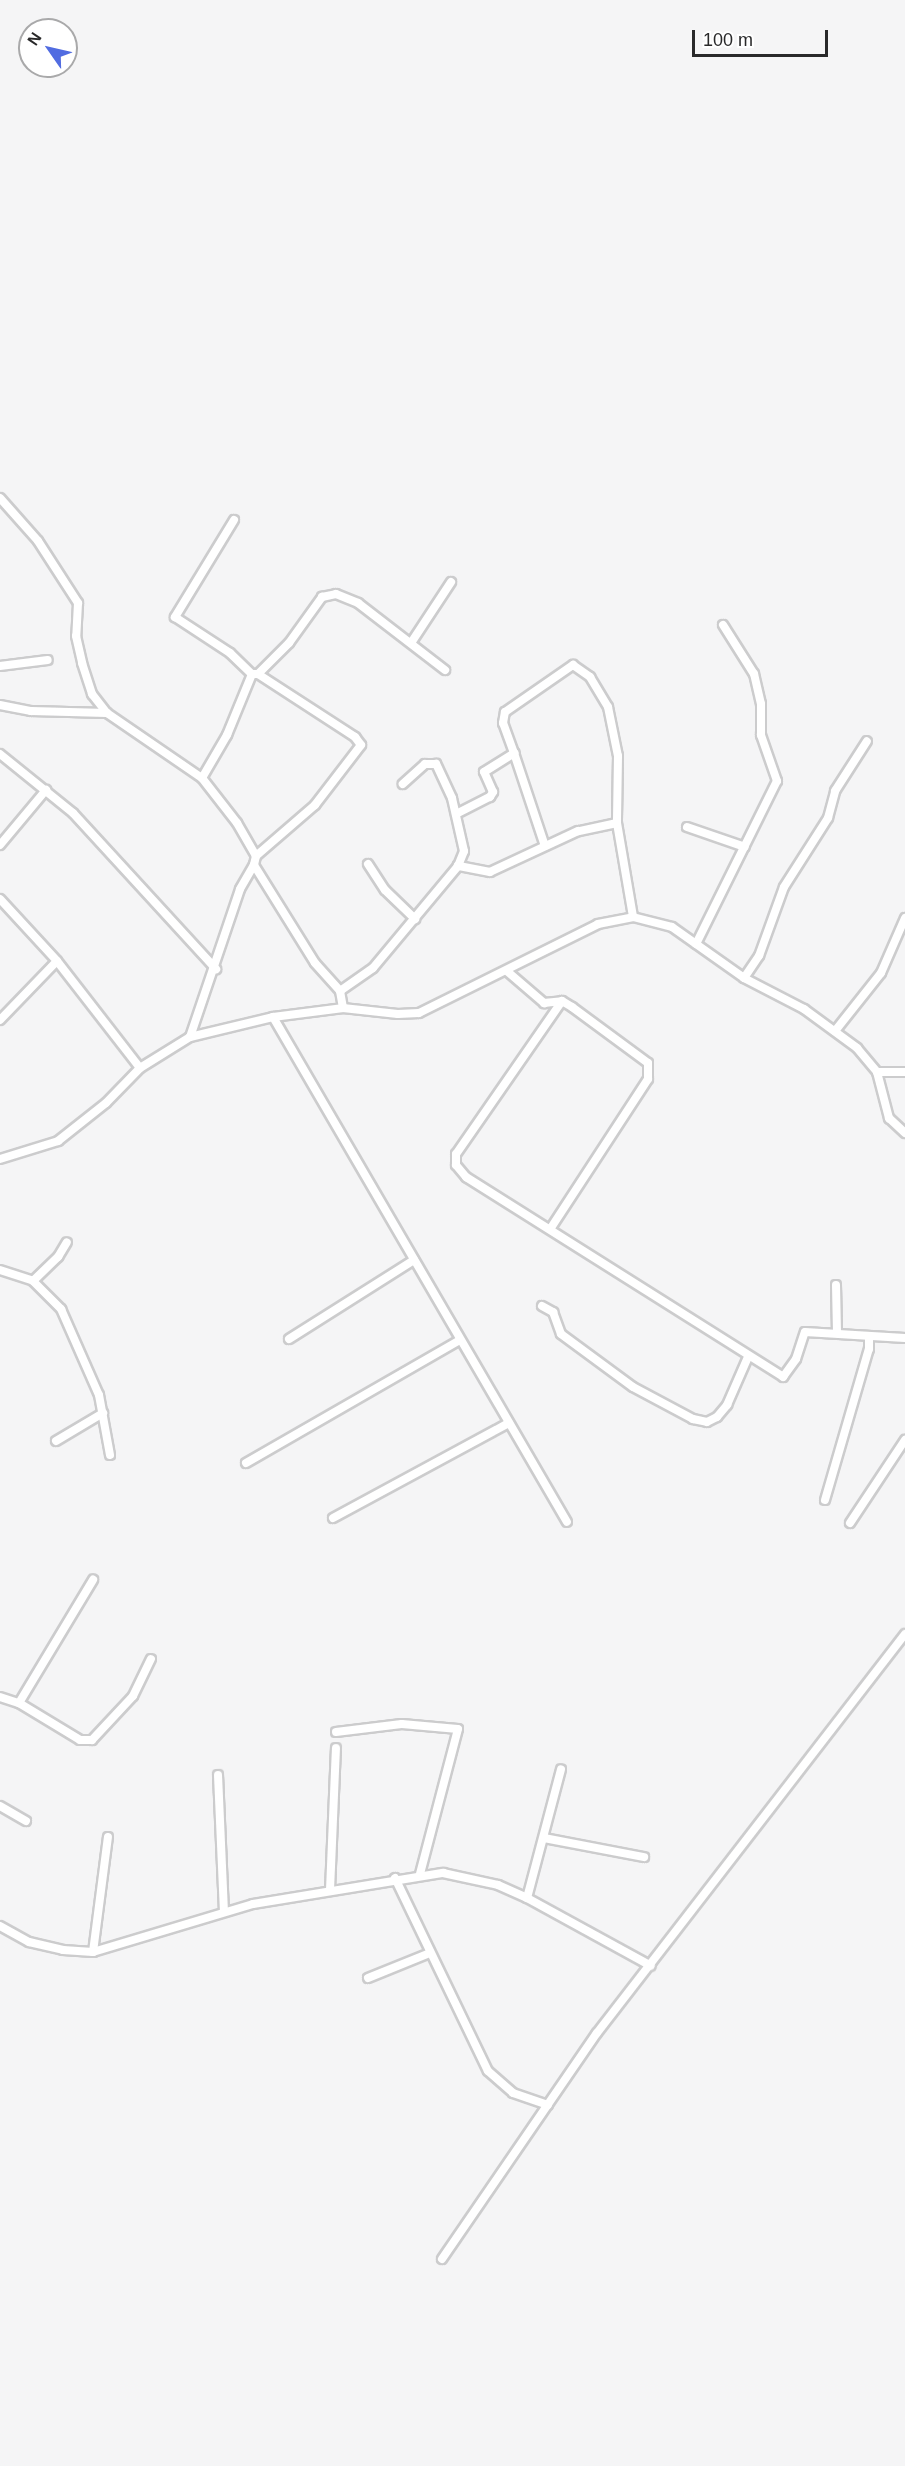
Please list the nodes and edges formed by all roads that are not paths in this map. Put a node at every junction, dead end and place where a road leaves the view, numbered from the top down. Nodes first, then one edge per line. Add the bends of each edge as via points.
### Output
1 (0, 498) edge
2 (234, 520) dead end
3 (450, 582) dead end
4 (723, 625) dead end
5 (411, 643) junction
6 (48, 660) dead end
7 (0, 666) edge
8 (445, 670) dead end
9 (255, 674) junction
10 (0, 705) edge
11 (107, 713) junction
12 (867, 741) dead end
13 (514, 753) junction
14 (0, 754) edge
15 (202, 778) junction
16 (404, 784) dead end
17 (46, 790) junction
18 (456, 814) junction
19 (618, 823) junction
20 (687, 826) dead end
21 (0, 845) edge
22 (545, 846) junction
23 (745, 847) junction
24 (256, 856) junction
25 (368, 864) dead end
26 (254, 866) junction
27 (458, 866) junction
28 (0, 899) edge
29 (633, 917) junction
30 (905, 918) edge
31 (415, 919) junction
32 (696, 944) junction
33 (57, 961) junction
34 (216, 969) junction
35 (508, 972) junction
36 (744, 978) junction
37 (340, 991) junction
38 (562, 1001) junction
39 (343, 1008) junction
40 (273, 1017) junction
41 (0, 1020) edge
42 (835, 1031) junction
43 (190, 1037) junction
44 (140, 1068) junction
45 (877, 1072) junction
46 (905, 1072) edge
47 (905, 1133) edge
48 (0, 1159) edge
49 (551, 1228) junction
50 (67, 1242) dead end
51 (414, 1260) junction
52 (0, 1270) edge
53 (33, 1281) junction
54 (836, 1285) dead end
55 (542, 1306) dead end
56 (837, 1333) junction
57 (869, 1336) junction
58 (905, 1338) edge
59 (289, 1339) dead end
60 (460, 1340) junction
61 (748, 1357) junction
62 (103, 1413) junction
63 (509, 1423) junction
64 (905, 1440) edge
65 (56, 1441) dead end
66 (110, 1455) dead end
67 (246, 1463) dead end
68 (825, 1500) dead end
69 (333, 1518) dead end
70 (567, 1522) dead end
71 (850, 1523) dead end
72 (93, 1580) dead end
73 (905, 1634) edge
74 (151, 1659) dead end
75 (0, 1697) edge
76 (19, 1703) junction
77 (336, 1731) dead end
78 (336, 1748) dead end
79 (561, 1769) dead end
80 (218, 1775) dead end
81 (0, 1806) edge
82 (26, 1821) dead end
83 (108, 1837) dead end
84 (544, 1838) junction
85 (644, 1857) dead end
86 (420, 1874) junction
87 (395, 1878) junction
88 (330, 1890) junction
89 (527, 1898) junction
90 (224, 1911) junction
91 (0, 1926) edge
92 (93, 1952) junction
93 (430, 1953) junction
94 (651, 1966) junction
95 (368, 1978) dead end
96 (548, 2105) junction
97 (442, 2259) dead end

1 - 11 street via 38,541 78,603 76,636 82,663 92,694
2 - 9 street via 175,617
3 - 5 street
4 - 23 street via 754,674 761,705 761,735 777,781
5 - 8 street
5 - 9 street via 358,603 336,594 322,597 289,643
6 - 7 street
9 - 15 street
9 - 24 street via 356,737 361,745 315,805
10 - 11 street via 31,711
11 - 15 street
12 - 36 street via 835,790 828,818 784,887 759,956
13 - 18 street via 484,772 494,792
13 - 19 street via 503,723 505,712 573,665 579,668 590,677 608,707 618,756
13 - 22 street
14 - 17 street
15 - 24 street via 220,797
16 - 18 street via 432,761
17 - 21 street
17 - 34 street via 73,813
18 - 27 street via 464,851
19 - 22 street via 578,831
19 - 29 street
20 - 23 street
22 - 27 street via 490,872
23 - 32 street
24 - 26 street
25 - 31 street via 385,890
26 - 34 street via 240,889
26 - 37 street via 315,963
27 - 31 street
28 - 33 street
29 - 32 street via 672,927
29 - 35 street via 598,924
30 - 42 street via 881,973
31 - 37 street via 373,968
32 - 36 street
33 - 41 street
33 - 44 street
34 - 43 street
35 - 38 street via 544,1003
35 - 39 street via 419,1012 398,1014
36 - 42 street via 804,1009
37 - 39 street
38 - 49 street via 646,1059 649,1071
38 - 49 street via 456,1154 456,1165 466,1177
39 - 40 street
40 - 43 street
40 - 51 street
42 - 45 street via 857,1048
43 - 44 street
44 - 48 street via 106,1103 58,1142
45 - 46 street
45 - 47 street via 889,1118
49 - 61 street
50 - 53 street via 58,1257
51 - 59 street
51 - 60 street
52 - 53 street
53 - 62 street via 61,1309 99,1395
54 - 56 street
55 - 61 street via 553,1312 561,1334 633,1387 693,1419 707,1422 728,1405
56 - 57 street
56 - 61 street via 805,1332 796,1359 783,1377
57 - 58 street
57 - 68 street via 869,1350
60 - 63 street
60 - 67 street
62 - 65 street
62 - 66 street
63 - 69 street
63 - 70 street
64 - 71 street
72 - 76 street
73 - 94 street
74 - 76 street via 133,1696 92,1740 80,1740
75 - 76 street
77 - 86 street via 402,1724 458,1729
78 - 88 street
79 - 84 street
80 - 90 street
81 - 82 street
83 - 92 street
84 - 85 street
84 - 89 street
86 - 87 street
86 - 89 street via 466,1877
87 - 88 street
87 - 93 street
88 - 90 street
89 - 94 street
90 - 92 street
91 - 92 street via 29,1942
93 - 95 street
93 - 96 street via 488,2071 513,2093
94 - 96 street
96 - 97 street

